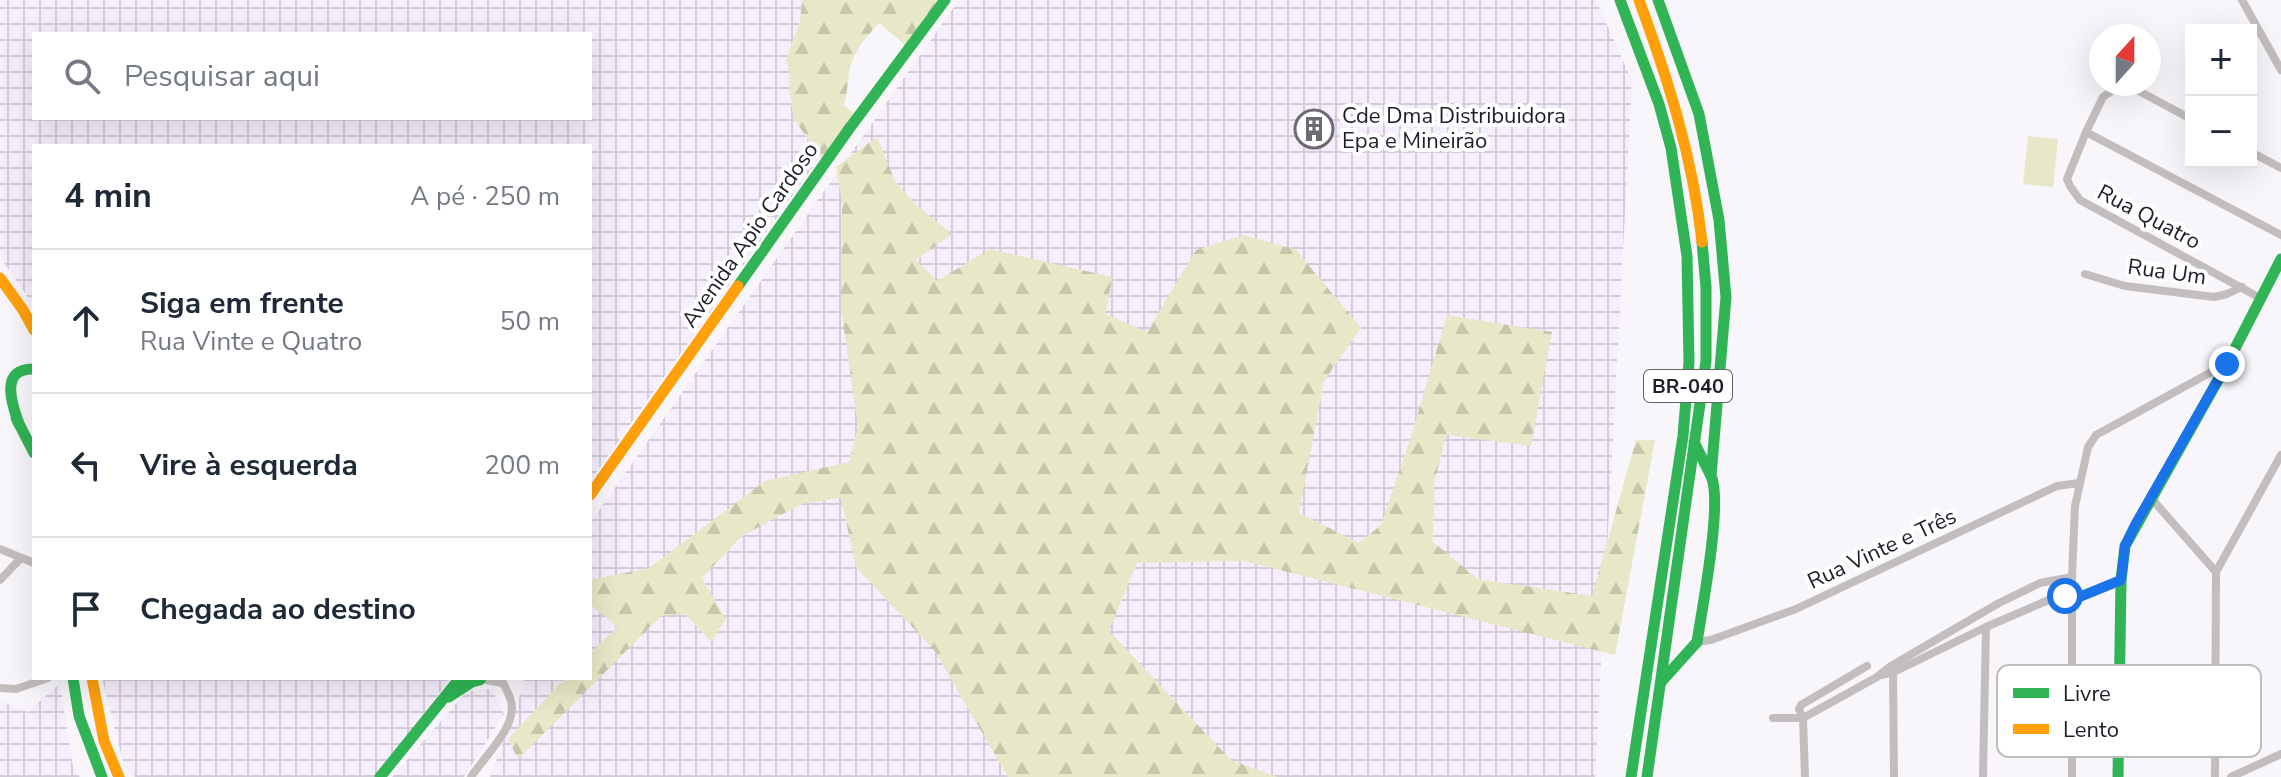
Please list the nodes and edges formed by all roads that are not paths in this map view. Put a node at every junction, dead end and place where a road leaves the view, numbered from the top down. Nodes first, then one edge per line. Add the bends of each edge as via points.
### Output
1 (945, 0) edge
2 (1620, 0) edge
3 (1639, 0) edge
4 (1658, 0) edge
5 (2242, 0) edge
6 (2281, 70) edge
7 (2185, 116) edge
8 (2086, 132) junction
9 (2257, 155) edge
10 (2281, 168) edge
11 (2281, 222) edge
12 (2272, 230) junction
13 (2281, 235) edge
14 (2281, 259) edge
15 (2085, 274) dead end
16 (0, 278) edge
17 (2277, 279) edge
18 (2242, 287) junction
19 (2262, 299) junction
20 (32, 326) edge
21 (2227, 364) junction
22 (32, 368) edge
23 (0, 394) edge
24 (19, 424) junction
25 (1694, 442) junction
26 (32, 449) edge
27 (2281, 455) edge
28 (1711, 476) junction
29 (2079, 483) junction
30 (592, 492) edge
31 (2151, 498) junction
32 (0, 549) edge
33 (21, 558) junction
34 (32, 562) edge
35 (2216, 572) junction
36 (2072, 577) junction
37 (0, 580) edge
38 (2121, 580) junction
39 (2072, 600) junction
40 (1986, 627) junction
41 (1697, 642) junction
42 (2072, 665) edge
43 (2120, 665) edge
44 (2216, 665) edge
45 (1867, 666) dead end
46 (1892, 669) junction
47 (42, 680) edge
48 (73, 680) edge
49 (92, 680) edge
50 (459, 680) edge
51 (479, 680) edge
52 (502, 680) edge
53 (1661, 683) junction
54 (0, 688) edge
55 (445, 700) junction
56 (1773, 718) dead end
57 (1803, 718) junction
58 (2281, 754) edge
59 (2118, 757) edge
60 (2215, 757) edge
61 (102, 777) edge
62 (119, 777) edge
63 (380, 777) edge
64 (471, 777) edge
65 (1631, 777) edge
66 (1647, 777) edge
67 (1805, 777) edge
68 (1894, 777) edge
69 (1983, 777) edge
70 (2118, 777) edge
71 (2215, 777) edge
72 (2231, 777) edge

1 - 30 main road, Avenida Apio Cardoso
2 - 65 main road, BR-040 via 1671,148 1687,256 1689,362 1683,436
3 - 25 main road, BR-040 via 1683,132 1699,216 1706,361
4 - 28 main road via 1699,114 1719,220 1726,297
5 - 6 street
7 - 8 street, Rua Quatro via 2135,89 2113,90 2103,97
8 - 12 street
8 - 18 street, Rua Quatro via 2067,179 2080,200
9 - 10 street
11 - 12 street
12 - 13 street
14 - 17 main road
15 - 18 street, Rua Um via 2125,286 2214,297
16 - 20 main road
17 - 19 main road
18 - 19 street, Rua Quatro
19 - 21 main road
21 - 29 street via 2096,435
21 - 31 main road
22 - 24 main road via 18,369 11,378 10,403
23 - 24 main road
24 - 26 main road
25 - 28 main road
25 - 53 main road, BR-040
27 - 35 street
28 - 41 main road via 1715,514
29 - 36 street
29 - 41 street, Rua Vinte e Três via 2057,486 1796,609
31 - 35 street
31 - 38 main road via 2125,546
32 - 33 street
33 - 34 street
33 - 37 street
35 - 44 street
36 - 39 street
36 - 46 street via 2040,583 1999,603
38 - 39 street
38 - 43 main road
39 - 40 street via 2058,596
39 - 42 street
40 - 46 street
40 - 69 street
41 - 53 main road
45 - 57 street via 1801,705
46 - 57 street
46 - 68 street
47 - 54 street
48 - 61 main road via 79,716
49 - 62 main road via 100,733
50 - 55 main road
51 - 55 main road
52 - 64 street via 512,703 511,719
53 - 66 main road, BR-040
55 - 63 main road
56 - 57 street
57 - 67 street
58 - 72 street
59 - 70 main road
60 - 71 street

